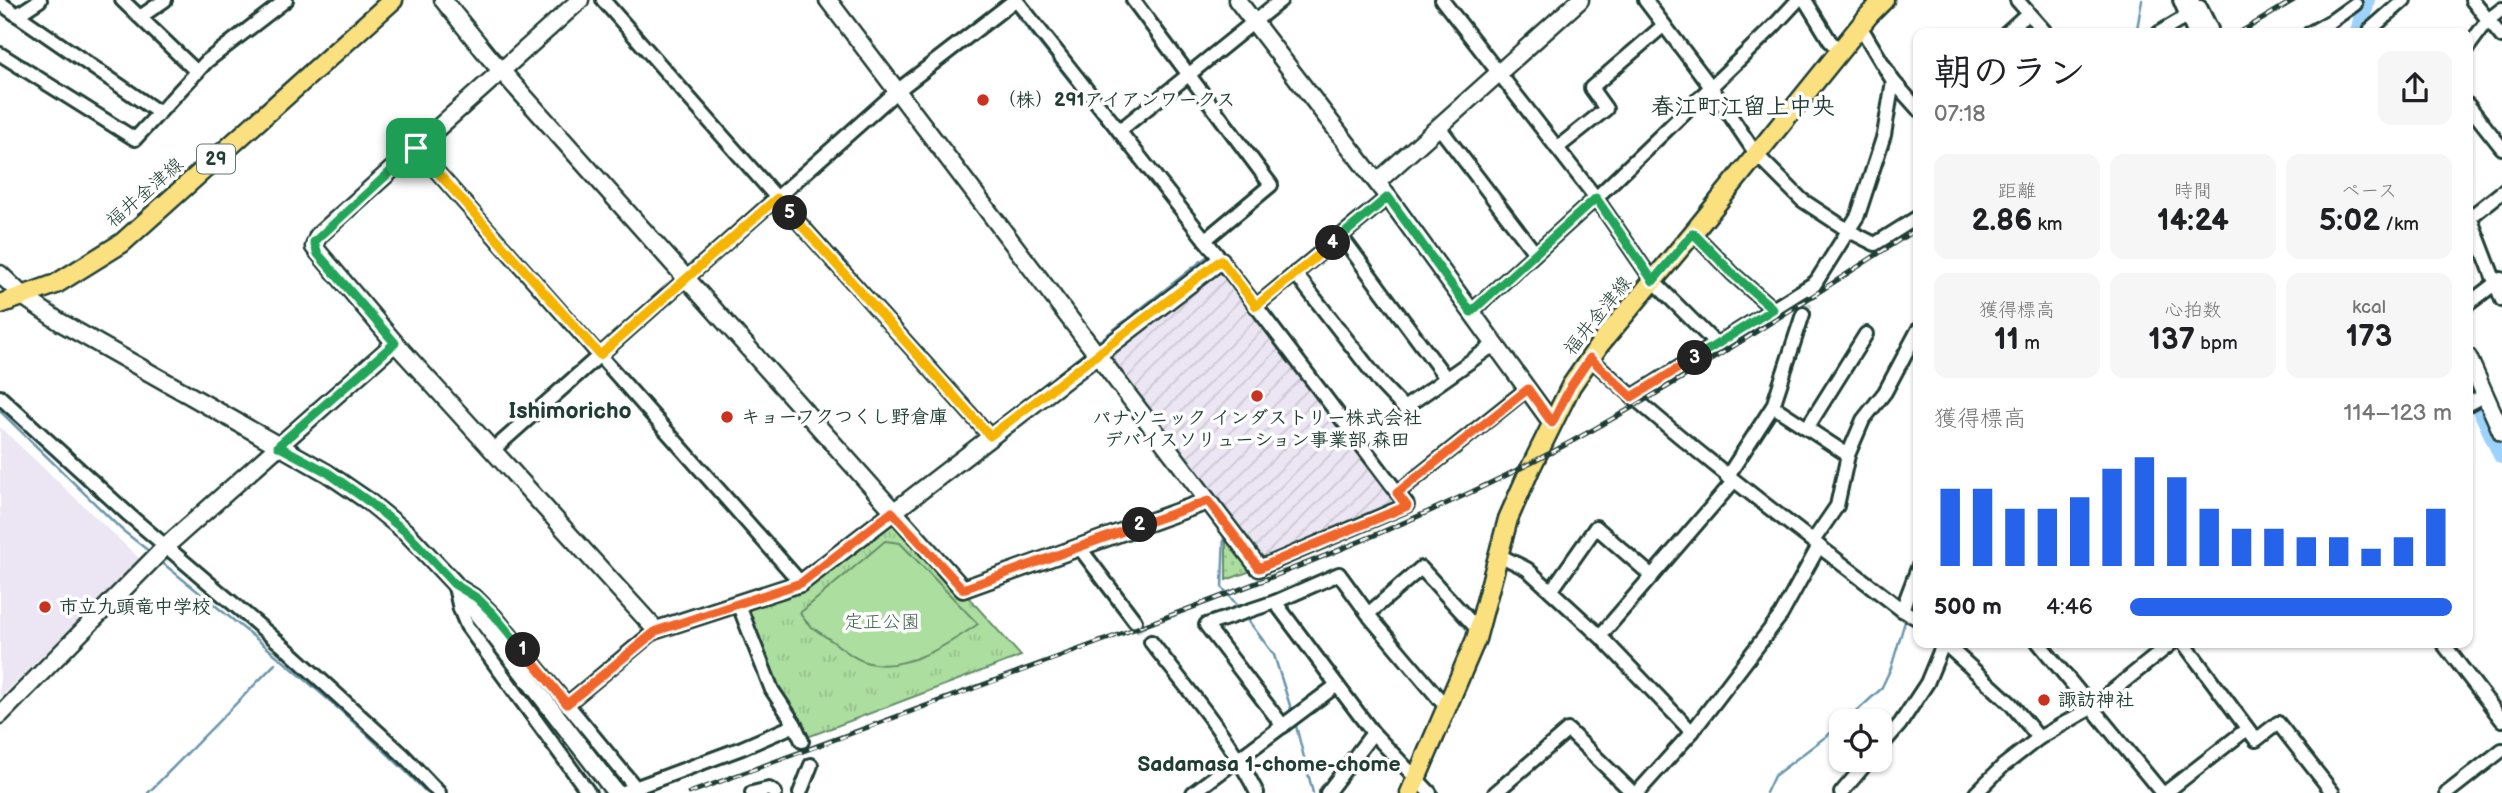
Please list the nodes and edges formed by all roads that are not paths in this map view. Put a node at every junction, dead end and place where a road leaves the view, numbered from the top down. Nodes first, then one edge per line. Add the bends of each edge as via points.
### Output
1 (40, 0) edge
2 (122, 0) edge
3 (165, 0) edge
4 (286, 0) edge
5 (393, 0) edge
6 (443, 0) edge
7 (580, 0) edge
8 (603, 0) edge
9 (828, 0) edge
10 (1016, 0) edge
11 (1133, 0) edge
12 (1237, 0) edge
13 (1282, 0) edge
14 (1580, 0) edge
15 (1645, 0) edge
16 (1798, 0) edge
17 (1805, 0) edge
18 (1884, 0) edge
19 (2017, 0) edge
20 (2180, 0) edge
21 (2190, 0) edge
22 (2197, 0) edge
23 (2404, 0) edge
24 (2472, 0) edge
25 (1448, 2) edge
26 (0, 3) edge
27 (2355, 4) dead end
28 (2502, 9) edge
29 (2028, 13) junction
30 (1864, 14) edge
31 (17, 15) junction
32 (140, 17) junction
33 (2186, 18) junction
34 (2488, 20) junction
35 (1255, 23) junction
36 (1664, 25) junction
37 (2012, 28) edge
38 (2042, 28) edge
39 (2167, 28) edge
40 (2191, 28) edge
41 (2205, 28) edge
42 (2206, 28) edge
43 (2320, 28) edge
44 (2372, 28) edge
45 (2502, 37) edge
46 (2473, 40) edge
47 (1840, 51) junction
48 (0, 54) edge
49 (501, 71) junction
50 (197, 72) junction
51 (1499, 73) junction
52 (1189, 75) junction
53 (1893, 81) junction
54 (1711, 88) junction
55 (897, 91) junction
56 (1913, 103) edge
57 (2473, 111) edge
58 (158, 112) junction
59 (1439, 127) junction
60 (1119, 131) junction
61 (416, 148) junction
62 (1557, 148) junction
63 (2502, 148) edge
64 (1756, 154) junction
65 (1377, 183) junction
66 (2502, 192) edge
67 (1388, 197) junction
68 (777, 198) junction
69 (1596, 198) junction
70 (2473, 213) edge
71 (1913, 220) edge
72 (2473, 225) edge
73 (1849, 231) junction
74 (1693, 233) junction
75 (1341, 236) junction
76 (1205, 240) junction
77 (1535, 253) junction
78 (1221, 260) junction
79 (1295, 273) junction
80 (0, 274) edge
81 (686, 279) junction
82 (2499, 280) edge
83 (1653, 281) junction
84 (24, 297) junction
85 (2473, 300) edge
86 (2502, 300) edge
87 (0, 304) edge
88 (1256, 306) junction
89 (1773, 309) junction
90 (1471, 312) junction
91 (1803, 314) tunnel mouth
92 (1866, 334) dead end
93 (1913, 339) edge
94 (395, 343) junction
95 (1495, 344) junction
96 (1716, 345) junction
97 (600, 355) junction
98 (1097, 355) junction
99 (1590, 358) junction
100 (2473, 368) edge
101 (1446, 378) junction
102 (1528, 389) junction
103 (2485, 395) junction
104 (0, 397) edge
105 (1632, 397) junction
106 (2473, 401) edge
107 (1773, 406) junction
108 (1552, 423) junction
109 (1807, 428) junction
110 (2502, 433) edge
111 (990, 436) junction
112 (278, 446) junction
113 (493, 450) junction
114 (1848, 455) junction
115 (1730, 479) junction
116 (1397, 493) junction
117 (1208, 501) junction
118 (892, 512) junction
119 (1816, 544) junction
120 (165, 547) junction
121 (1079, 547) junction
122 (1497, 554) junction
123 (1259, 568) joint
124 (1652, 576) junction
125 (1913, 581) edge
126 (801, 583) junction
127 (454, 584) junction
128 (1550, 591) junction
129 (1275, 602) junction
130 (738, 603) junction
131 (1902, 610) junction
132 (1913, 616) edge
133 (1370, 617) dead end
134 (1135, 621) tunnel mouth
135 (656, 631) junction
136 (1479, 631) junction
137 (1600, 636) junction
138 (1151, 642) tunnel mouth
139 (1942, 648) edge
140 (1950, 648) edge
141 (2043, 648) edge
142 (2166, 648) edge
143 (2187, 648) edge
144 (2447, 648) edge
145 (1337, 685) junction
146 (567, 704) junction
147 (1447, 708) junction
148 (2091, 708) junction
149 (0, 715) edge
150 (2502, 720) edge
151 (795, 725) junction
152 (1283, 726) junction
153 (2247, 729) junction
154 (1692, 732) junction
155 (1373, 733) junction
156 (1892, 733) edge
157 (2039, 738) junction
158 (802, 741) tunnel mouth
159 (2502, 750) edge
160 (1240, 759) junction
161 (811, 765) tunnel mouth
162 (1859, 772) edge
163 (1413, 786) edge
164 (636, 788) junction
165 (439, 793) edge
166 (589, 793) edge
167 (616, 793) edge
168 (621, 793) edge
169 (752, 793) edge
170 (775, 793) edge
171 (800, 793) edge
172 (1193, 793) edge
173 (1257, 793) edge
174 (1327, 793) edge
175 (1430, 793) edge
176 (1495, 793) edge
177 (1635, 793) edge
178 (1841, 793) edge
179 (1976, 793) edge
180 (2163, 793) edge
181 (2333, 793) edge
182 (2447, 793) edge

1 - 31 street
2 - 32 street
3 - 32 street
4 - 50 street
5 - 84 main road, 福井金津線 / 29 via 122,243 75,274
6 - 49 street
7 - 49 street
8 - 68 street
9 - 55 street
10 - 55 street
10 - 60 street
11 - 52 street
12 - 35 street
13 - 35 street
14 - 51 street
15 - 36 street
16 - 54 street
17 - 47 street
18 - 30 main road, 福井金津線
19 - 29 street
20 - 33 street
21 - 41 street
22 - 42 street
23 - 44 street
24 - 34 street
25 - 51 street
26 - 31 street
27 - 43 street
28 - 34 street
29 - 37 street
29 - 38 street
30 - 47 main road, 福井金津線
30 - 53 street
31 - 58 street
32 - 50 street
33 - 39 street
33 - 40 street
34 - 45 street
34 - 46 street
35 - 52 street
35 - 65 street
36 - 54 street
36 - 62 street via 1591,88 1606,108
47 - 64 main road, 福井金津線
48 - 58 street via 135,139
49 - 61 street
49 - 81 street
50 - 58 street
51 - 59 street
51 - 62 street
52 - 60 street
52 - 76 street via 1271,185
53 - 56 street
53 - 73 street via 1885,135
54 - 64 street
54 - 69 street
55 - 68 street
55 - 98 street
57 - 63 street
59 - 65 street
59 - 77 street
60 - 76 street
61 - 94 street via 314,242 318,254
61 - 97 street
62 - 69 street
64 - 73 street via 1802,200
64 - 74 main road, 福井金津線
65 - 67 street
66 - 70 street
67 - 75 street
67 - 90 street
68 - 81 street
68 - 111 street
69 - 77 street
69 - 83 street
71 - 73 street via 1875,244
72 - 82 street
73 - 89 street via 1813,286
74 - 83 main road, 福井金津線
74 - 89 street
75 - 79 street
75 - 101 street
76 - 78 street
77 - 90 street
78 - 88 street
78 - 98 street
79 - 88 street
79 - 101 street via 1404,408
80 - 84 street
81 - 97 street
81 - 118 street
82 - 85 street
82 - 86 street
83 - 96 street
83 - 99 main road, 福井金津線
84 - 87 main road, 福井金津線 / 29
84 - 112 street via 91,341
88 - 116 street
89 - 96 street
90 - 95 street
91 - 107 street
92 - 109 street
93 - 114 street via 1885,392 1863,420
94 - 112 street
94 - 113 street
95 - 101 street
95 - 102 street
96 - 105 street
97 - 113 street
97 - 126 street
98 - 111 street
98 - 117 street
99 - 105 street
99 - 108 main road, 福井金津線
100 - 103 street
102 - 108 street
102 - 116 street
103 - 106 street
103 - 110 street
104 - 120 street
105 - 115 street
107 - 109 street
107 - 115 street
108 - 122 main road, 福井金津線
109 - 114 street
111 - 118 street
112 - 120 street
112 - 127 street via 368,501 407,533
113 - 135 street
114 - 119 street via 1837,506
115 - 119 street
115 - 124 street
116 - 123 street via 1407,506
117 - 121 street
117 - 123 street
118 - 121 street via 963,589
118 - 126 street
119 - 131 street
119 - 154 street via 1782,615
120 - 149 street
120 - 165 street via 290,652
121 - 134 street
122 - 128 street via 1527,569
122 - 136 main road, 福井金津線
124 - 128 street via 1596,527
124 - 137 street
125 - 131 street
126 - 130 street
127 - 146 street via 494,615
127 - 166 street via 467,626
127 - 167 street
128 - 137 street
129 - 136 street via 1339,574 1368,614 1421,568
129 - 145 street
129 - 152 street via 1206,625
130 - 135 street
130 - 151 street via 772,691
131 - 132 street
133 - 147 street
135 - 146 street
136 - 147 main road, 福井金津線
137 - 154 street
138 - 160 street
139 - 156 street via 1927,683
140 - 157 street via 2011,704
141 - 148 street
142 - 148 street
143 - 153 street
144 - 150 street
145 - 152 street
145 - 155 street
146 - 164 street
147 - 163 main road, 福井金津線
148 - 157 street
148 - 180 street
151 - 158 street
151 - 164 street
152 - 160 street
153 - 180 street
153 - 181 street via 2256,740 2278,723
154 - 177 street
155 - 163 street
155 - 174 street
157 - 179 street
159 - 182 street
160 - 172 street
160 - 173 street
161 - 171 street
162 - 178 street
163 - 175 street
164 - 168 street
169 - 170 street via 769,789
176 - 177 street via 1567,730

